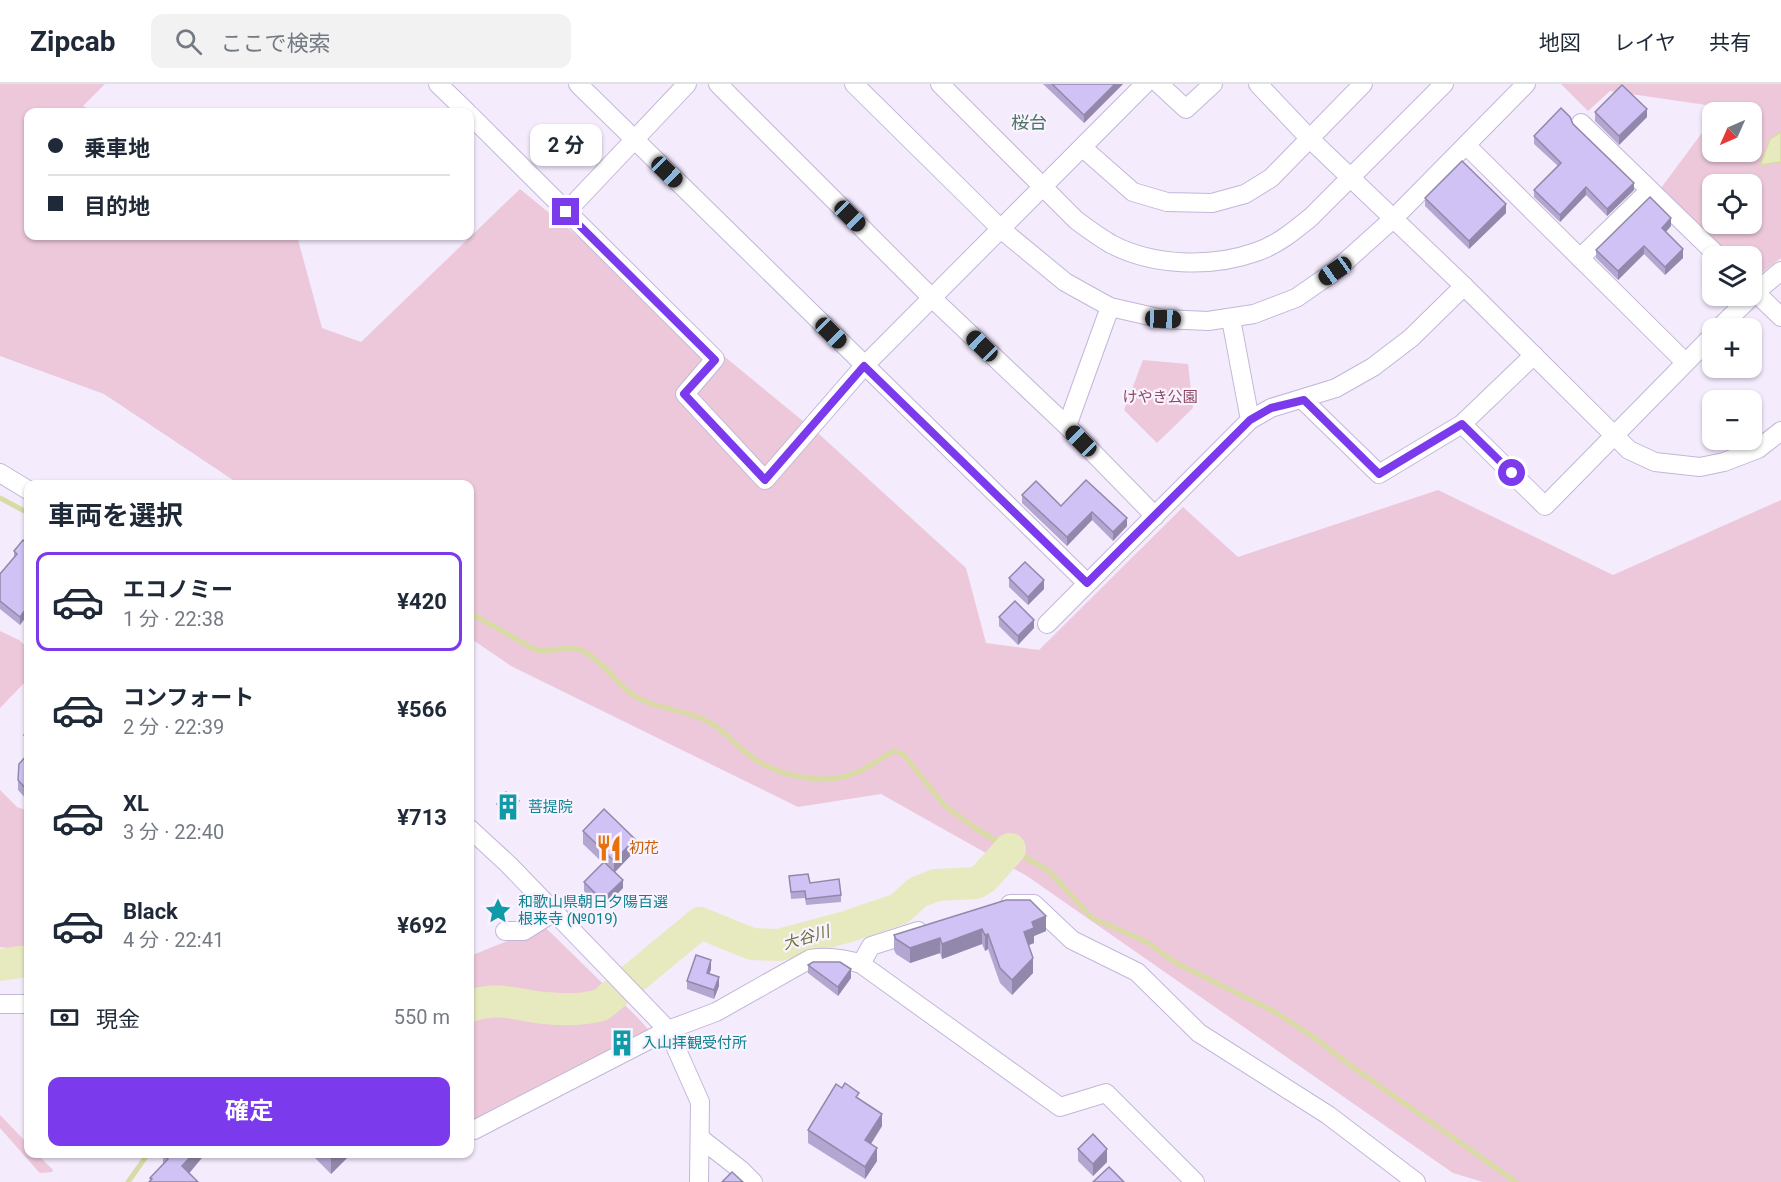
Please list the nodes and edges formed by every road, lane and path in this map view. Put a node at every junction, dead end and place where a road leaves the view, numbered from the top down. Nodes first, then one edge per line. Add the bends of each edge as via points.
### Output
1 (438, 84) edge
2 (578, 84) edge
3 (687, 84) edge
4 (718, 84) edge
5 (854, 84) edge
6 (940, 84) edge
7 (1145, 84) edge
8 (1159, 84) edge
9 (1213, 84) edge
10 (1363, 84) edge
11 (1444, 84) edge
12 (1526, 84) edge
13 (1268, 87) edge
14 (462, 108) edge
15 (474, 120) edge
16 (1581, 123) dead end
17 (1310, 138) junction
18 (634, 140) junction
19 (1466, 145) junction
20 (1083, 148) junction
21 (1352, 177) junction
22 (1044, 188) junction
23 (1649, 191) junction
24 (566, 212) junction
25 (1394, 218) junction
26 (1002, 230) junction
27 (1707, 246) edge
28 (1581, 258) junction
29 (1781, 272) edge
30 (1464, 286) junction
31 (1762, 286) edge
32 (932, 298) junction
33 (1762, 301) edge
34 (1740, 306) edge
35 (1110, 308) junction
36 (1781, 317) edge
37 (1729, 318) edge
38 (1231, 319) junction
39 (1702, 345) edge
40 (1534, 355) junction
41 (1685, 363) junction
42 (864, 366) junction
43 (1304, 400) junction
44 (1250, 420) junction
45 (1462, 424) junction
46 (1066, 426) junction
47 (1781, 431) edge
48 (1614, 435) junction
49 (0, 473) edge
50 (24, 488) edge
51 (1155, 516) junction
52 (1087, 583) junction
53 (1047, 624) dead end
54 (474, 834) edge
55 (993, 907) edge
56 (554, 912) junction
57 (937, 925) edge
58 (506, 931) dead end
59 (861, 964) junction
60 (0, 1004) edge
61 (24, 1004) edge
62 (668, 1030) junction
63 (474, 1130) edge
64 (700, 1138) junction
65 (699, 1182) edge
66 (753, 1182) edge
67 (1195, 1182) edge
68 (1416, 1182) edge

1 - 14 street
2 - 18 street
3 - 18 street
4 - 32 street
5 - 26 street
6 - 22 street
7 - 20 street
8 - 9 street via 1186,110
10 - 17 street
11 - 21 street
12 - 19 street
13 - 17 street
15 - 24 street
16 - 23 street
17 - 20 street via 1271,178 1245,194 1212,203 1167,202 1133,192
17 - 21 street
18 - 24 street
18 - 42 street
19 - 25 street
19 - 28 street
20 - 22 street
21 - 22 street via 1311,218 1280,240 1249,254 1203,262 1166,260 1112,244 1076,220
21 - 25 street
22 - 26 street
23 - 27 street
23 - 28 street
24 - 42 street via 715,360 684,394 765,480
25 - 30 street
25 - 38 street via 1335,271 1296,298
26 - 32 street
26 - 35 street via 1065,282
28 - 41 street
29 - 31 street
30 - 40 street
30 - 43 street via 1411,338 1373,367
32 - 42 street
32 - 46 street
33 - 36 street
34 - 37 street
35 - 38 street via 1163,319
35 - 46 street
38 - 44 street
39 - 41 street
40 - 45 street
40 - 48 street
41 - 48 street
42 - 52 street
43 - 44 street via 1271,408
43 - 45 street via 1379,474
44 - 51 street
45 - 48 street via 1545,506
46 - 51 street
47 - 48 street via 1758,448 1700,467 1655,462 1629,450
49 - 50 street
51 - 52 street
52 - 53 street
54 - 56 street
55 - 68 street via 1004,903 1034,904 1072,940 1137,972 1199,1033 1328,1115
56 - 58 street via 524,931
56 - 62 street
57 - 59 street via 871,946
59 - 62 street via 824,956 810,959 716,1012
59 - 67 street via 1060,1107 1106,1093
60 - 61 street
62 - 63 street
62 - 64 street via 700,1102
64 - 65 street
64 - 66 street

